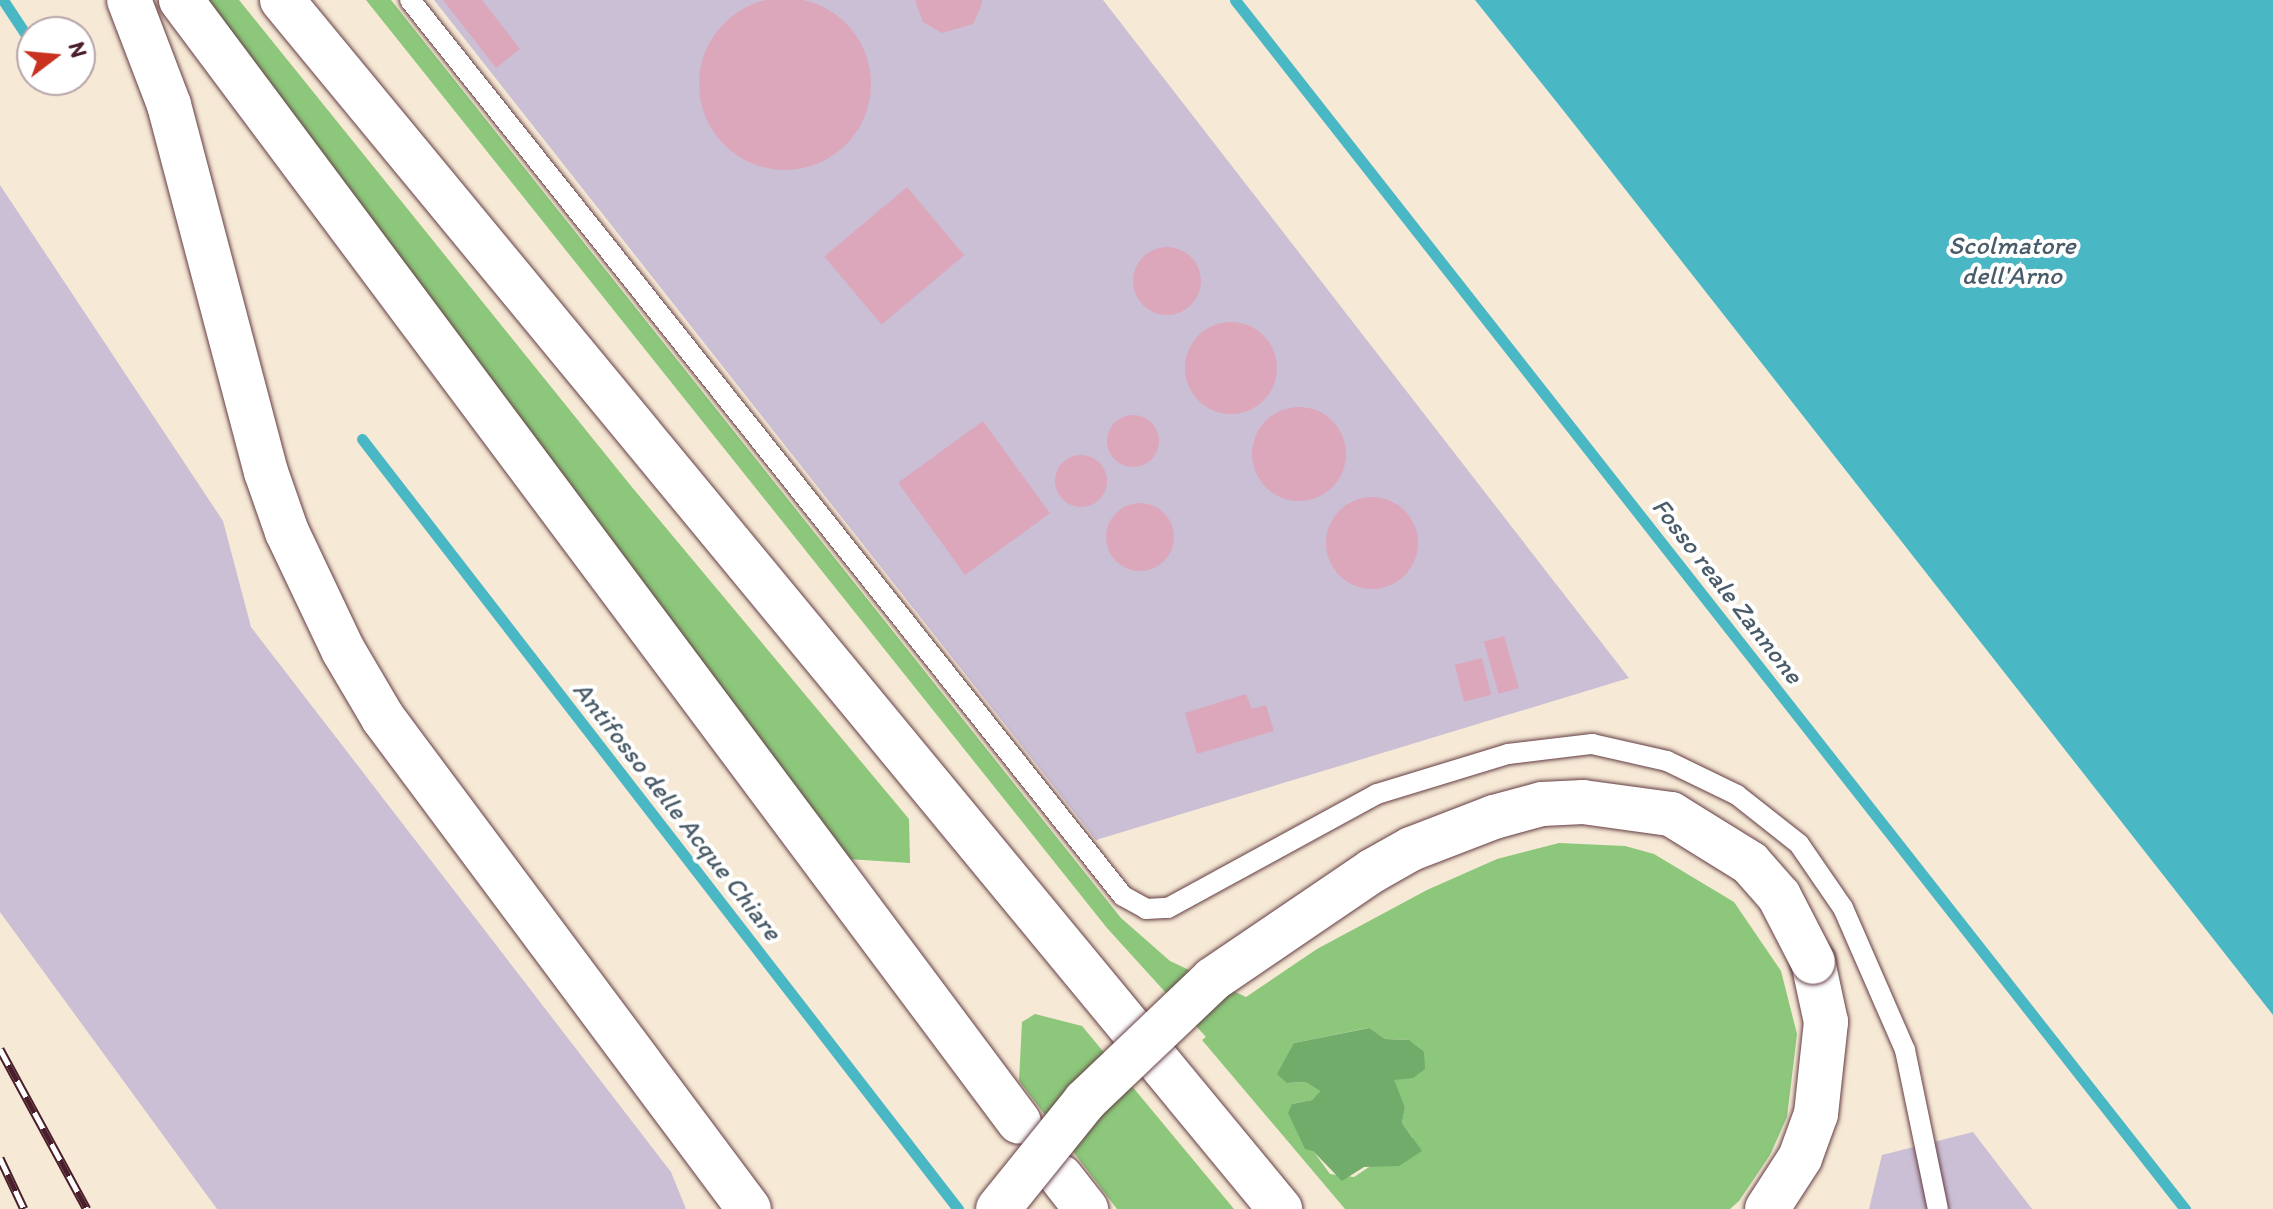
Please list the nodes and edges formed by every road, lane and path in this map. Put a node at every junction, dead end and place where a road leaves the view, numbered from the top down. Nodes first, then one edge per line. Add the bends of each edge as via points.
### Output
1 (129, 0) edge
2 (181, 0) edge
3 (282, 0) edge
4 (315, 0) edge
5 (410, 0) edge
6 (497, 263) junction
7 (1202, 1111) junction
8 (1019, 1122) dead end
9 (749, 1209) edge
10 (998, 1209) edge
11 (1280, 1209) edge
12 (1311, 1209) edge
13 (1767, 1209) edge
14 (1938, 1209) edge

1 - 9 highway via 173,119 266,472 313,590 383,718
2 - 8 highway
3 - 6 highway
4 - 6 highway
5 - 14 lane via 1123,896 1146,909 1168,908 1377,794 1508,754 1592,744 1667,761 1737,795 1799,844 1843,908 1905,1050
6 - 7 highway
7 - 11 highway
7 - 12 highway
10 - 13 highway, bridge via 1085,1101 1213,979 1411,849 1494,817 1542,804 1583,802 1671,814 1750,863 1779,896 1813,962 1826,1022 1816,1114 1800,1158

